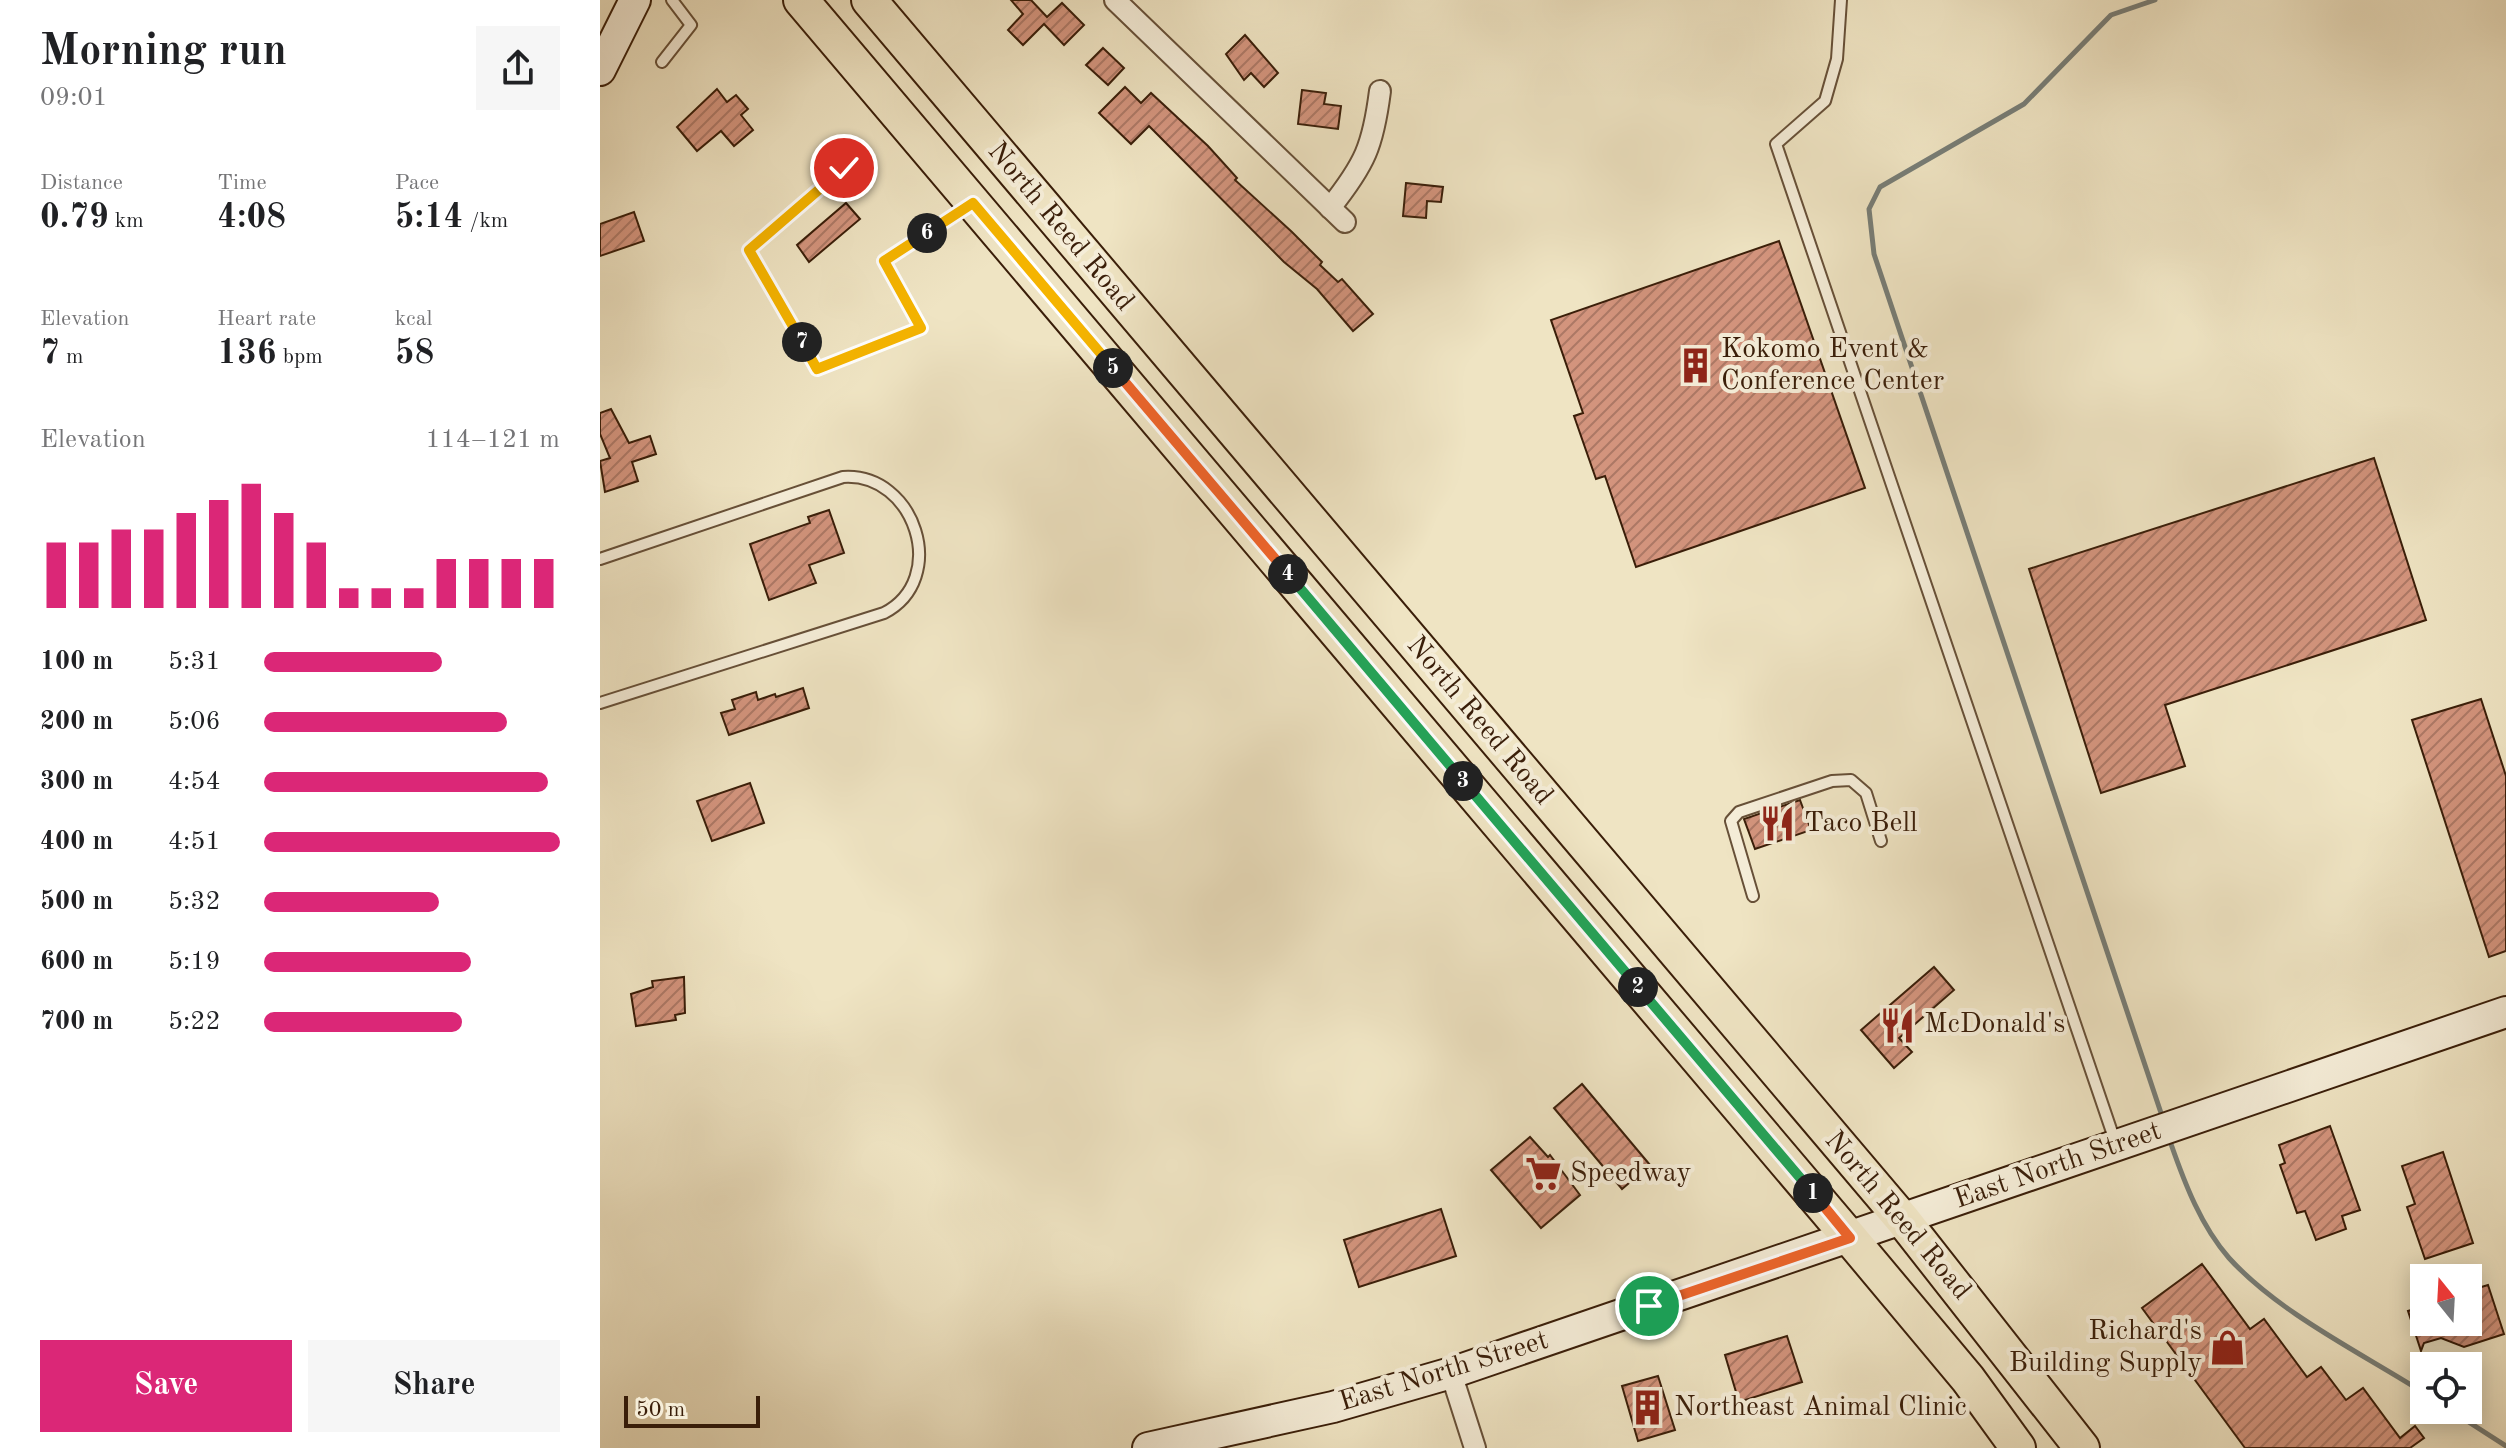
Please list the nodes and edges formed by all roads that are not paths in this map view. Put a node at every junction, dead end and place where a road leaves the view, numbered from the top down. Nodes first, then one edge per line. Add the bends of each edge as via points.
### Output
1 (635, 0) edge
2 (672, 0) edge
3 (801, 0) edge
4 (869, 0) edge
5 (1115, 0) edge
6 (1841, 0) edge
7 (662, 62) dead end
8 (600, 70) edge
9 (1380, 91) dead end
10 (844, 168) dead end
11 (973, 203) junction
12 (600, 559) edge
13 (600, 703) edge
14 (1881, 841) dead end
15 (1753, 896) dead end
16 (2506, 1012) edge
17 (2116, 1146) junction
18 (1903, 1220) junction
19 (1850, 1238) junction
20 (1451, 1373) junction
21 (1148, 1448) edge
22 (1475, 1448) edge
23 (2018, 1448) edge
24 (2082, 1448) edge

1 - 8 street
2 - 7 lane via 691,25
3 - 11 main road, North Reed Road
4 - 18 main road, North Reed Road
5 - 9 street via 1338,215 1374,139
6 - 17 lane via 1837,59 1825,101 1776,144
10 - 11 lane via 749,250 817,369 921,328 884,261
11 - 19 main road, North Reed Road
12 - 13 lane via 843,477 864,475 884,485 906,509 919,565 907,596 884,613
14 - 15 lane via 1866,793 1851,780 1832,781 1739,812 1731,821 1733,836
16 - 17 street, East North Street
17 - 18 street, East North Street
18 - 19 street, East North Street
18 - 24 main road, North Reed Road
19 - 20 street, East North Street
19 - 23 main road, North Reed Road via 1968,1379
20 - 21 street, East North Street via 1333,1407
20 - 22 street

